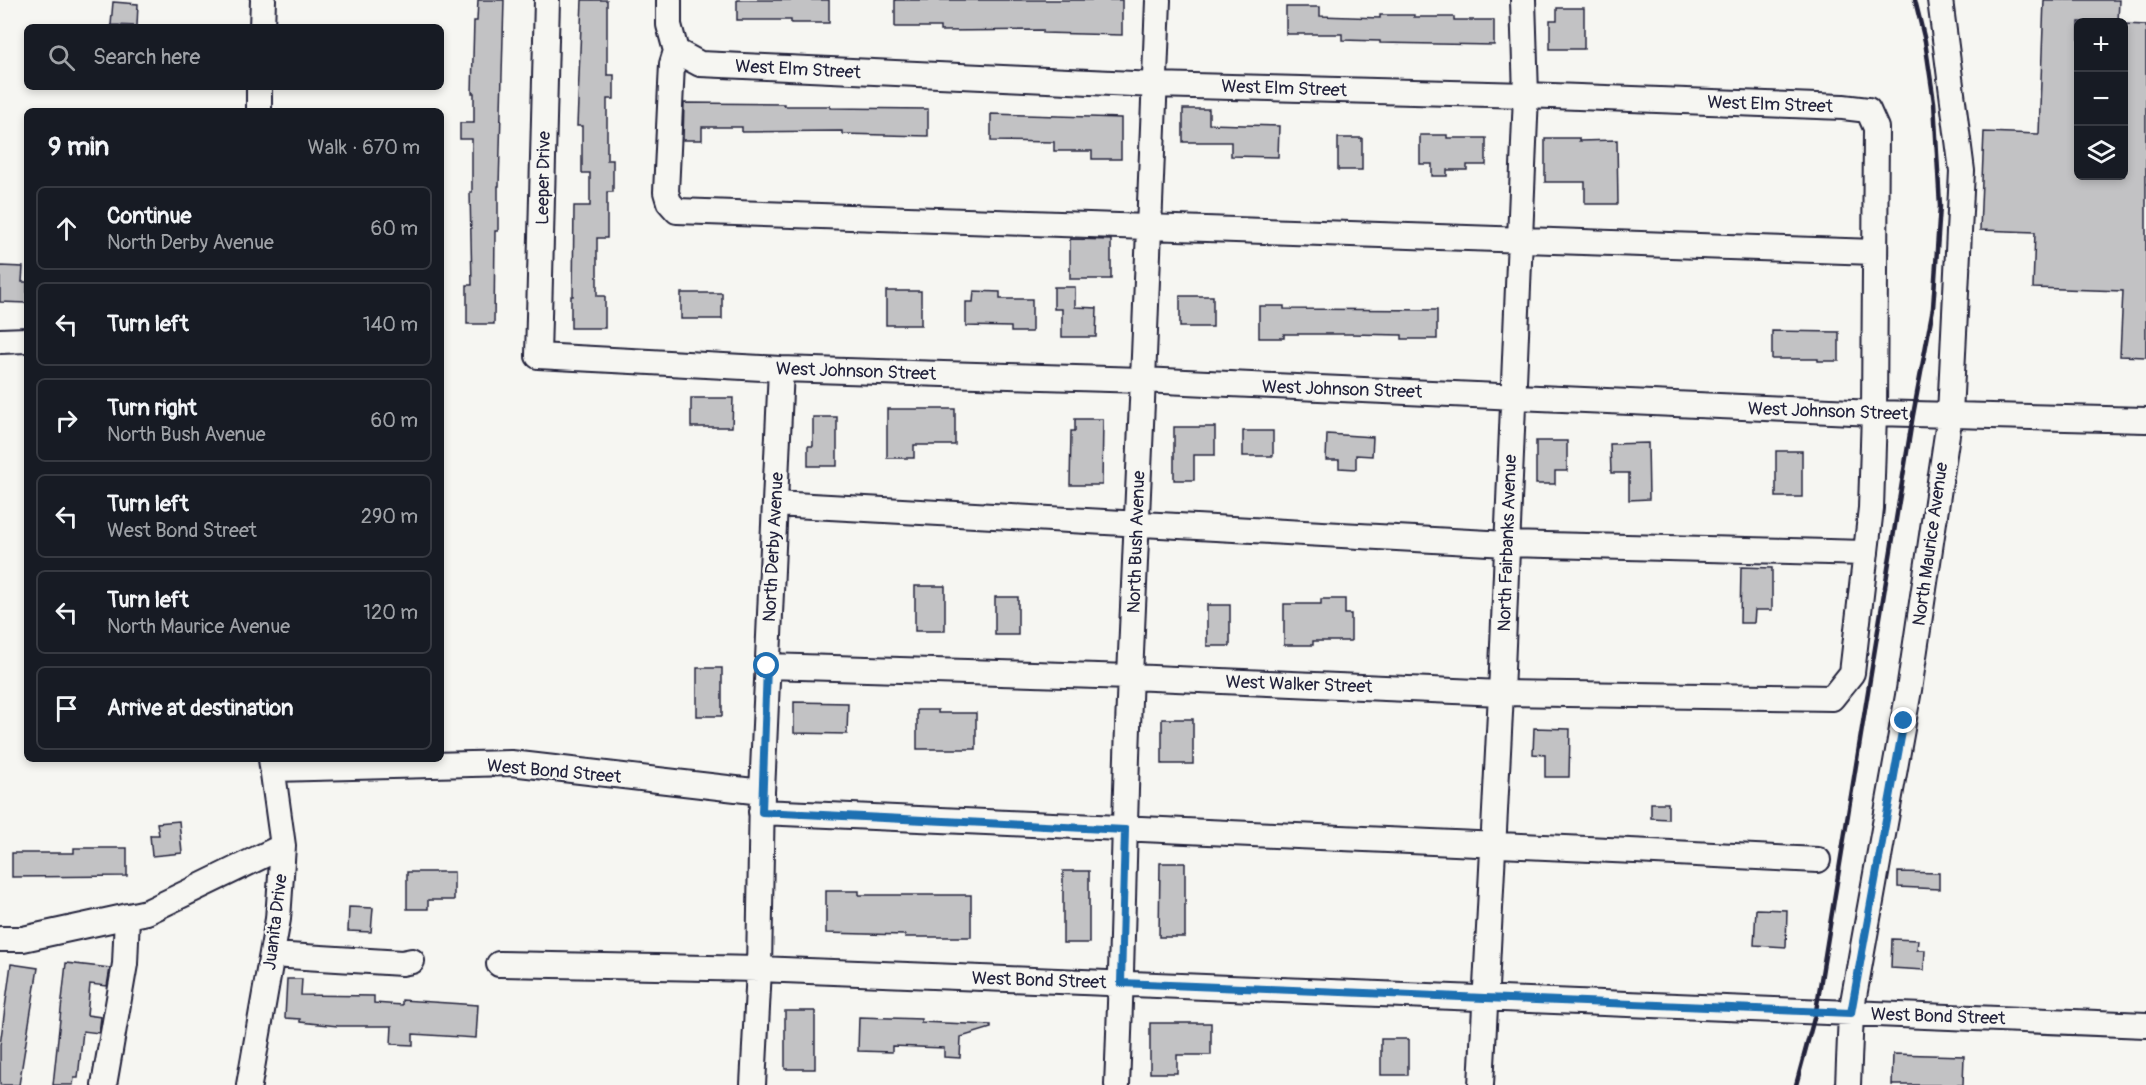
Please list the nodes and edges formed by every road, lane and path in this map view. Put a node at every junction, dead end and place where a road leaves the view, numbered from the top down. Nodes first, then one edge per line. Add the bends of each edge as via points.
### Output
1 (263, 0) edge
2 (547, 0) edge
3 (669, 0) edge
4 (1158, 0) edge
5 (1522, 0) edge
6 (1940, 0) edge
7 (262, 24) edge
8 (676, 51) junction
9 (1155, 85) junction
10 (260, 90) edge
11 (1526, 94) junction
12 (259, 108) edge
13 (1148, 228) junction
14 (1520, 238) junction
15 (1875, 252) junction
16 (24, 340) edge
17 (0, 341) edge
18 (538, 356) joint
19 (781, 369) junction
20 (1142, 380) junction
21 (1513, 396) junction
22 (1874, 413) junction
23 (1950, 414) junction
24 (2146, 420) edge
25 (775, 504) junction
26 (1138, 525) junction
27 (1507, 544) junction
28 (1866, 553) junction
29 (767, 666) junction
30 (1130, 677) junction
31 (1501, 693) junction
32 (396, 763) edge
33 (272, 764) edge
34 (762, 802) junction
35 (1125, 830) junction
36 (1493, 843) junction
37 (283, 846) junction
38 (1818, 860) dead end
39 (127, 916) junction
40 (0, 939) edge
41 (272, 955) junction
42 (412, 961) dead end
43 (500, 964) dead end
44 (759, 969) junction
45 (1121, 983) junction
46 (1485, 998) junction
47 (1851, 1013) junction
48 (2146, 1025) edge
49 (104, 1085) edge
50 (249, 1085) edge
51 (753, 1085) edge
52 (1117, 1085) edge
53 (1481, 1085) edge
54 (1848, 1085) edge

1 - 7 street
2 - 18 street, Leeper Drive
3 - 8 street via 669,25
4 - 9 street, North Bush Avenue
5 - 11 street, North Fairbanks Avenue
6 - 23 street, North Maurice Avenue via 1962,171
8 - 9 street, West Elm Street via 700,64
8 - 13 street via 672,64 666,192 677,211
9 - 11 street, West Elm Street
9 - 13 street, North Bush Avenue
10 - 12 street
11 - 14 street, North Fairbanks Avenue
11 - 15 street, West Elm Street via 1868,110 1876,128
13 - 14 street
13 - 20 street, North Bush Avenue
14 - 15 street
14 - 21 street, North Fairbanks Avenue
15 - 22 street
16 - 17 street
18 - 19 street, West Johnson Street
19 - 20 street, West Johnson Street
19 - 25 street, North Derby Avenue
20 - 21 street, West Johnson Street
20 - 26 street, North Bush Avenue
21 - 22 street, West Johnson Street
21 - 27 street, North Fairbanks Avenue
22 - 23 street, West Johnson Street
22 - 28 street
23 - 24 street, West Johnson Street
23 - 47 street, North Maurice Avenue via 1909,690
25 - 26 street
25 - 29 street, North Derby Avenue
26 - 27 street
26 - 30 street, North Bush Avenue
27 - 28 street
27 - 31 street, North Fairbanks Avenue
28 - 31 street, West Walker Street via 1852,673 1832,698
29 - 30 street, West Walker Street
29 - 34 street, North Derby Avenue
30 - 31 street, West Walker Street
30 - 35 street, North Bush Avenue
31 - 36 street, North Fairbanks Avenue
32 - 33 street, West Bond Street
32 - 34 street, West Bond Street via 510,764
33 - 37 street, Juanita Drive
34 - 35 street, West Bond Street
34 - 44 street, North Derby Avenue
35 - 36 street, West Bond Street
35 - 45 street, North Bush Avenue
36 - 38 street, West Bond Street
36 - 46 street, North Fairbanks Avenue
37 - 39 street via 147,912
37 - 41 street, Juanita Drive
39 - 40 street via 23,939
39 - 49 street via 125,964
41 - 42 street
41 - 50 street, Juanita Drive
43 - 44 street, West Bond Street
44 - 45 street, West Bond Street
44 - 51 street, North Derby Avenue
45 - 46 street, West Bond Street
45 - 52 street, North Bush Avenue
46 - 47 street, West Bond Street
46 - 53 street, North Fairbanks Avenue
47 - 48 street, West Bond Street
47 - 54 street, North Maurice Avenue

